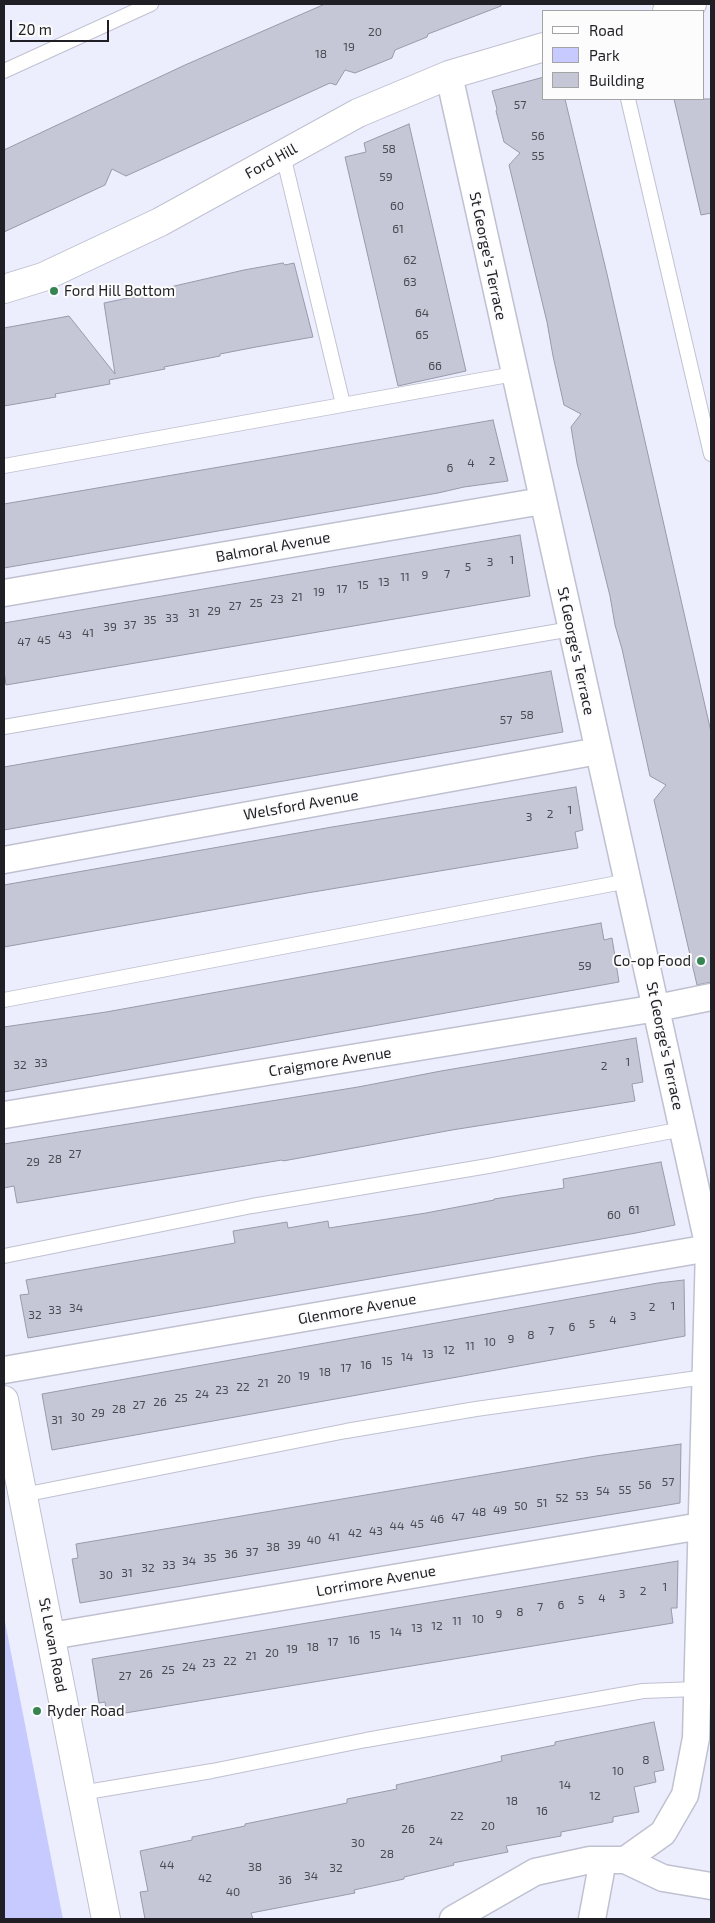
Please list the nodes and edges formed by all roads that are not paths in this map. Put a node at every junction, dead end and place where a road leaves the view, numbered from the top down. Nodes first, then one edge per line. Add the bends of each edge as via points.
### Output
1 (151, 4) edge
2 (692, 4) edge
3 (671, 10) edge
4 (542, 49) edge
5 (4, 71) edge
6 (449, 75) junction
7 (628, 100) edge
8 (283, 155) junction
9 (4, 289) edge
10 (514, 374) junction
11 (344, 404) junction
12 (711, 454) edge
13 (4, 466) edge
14 (542, 501) junction
15 (4, 593) edge
16 (571, 629) junction
17 (4, 727) edge
18 (598, 751) junction
19 (4, 860) edge
20 (628, 880) junction
21 (711, 997) edge
22 (4, 1000) edge
23 (657, 1008) junction
24 (4, 1115) edge
25 (683, 1129) junction
26 (709, 1248) junction
27 (4, 1256) edge
28 (4, 1370) edge
29 (705, 1377) junction
30 (4, 1400) edge
31 (22, 1495) junction
32 (701, 1526) junction
33 (51, 1636) junction
34 (697, 1690) junction
35 (81, 1793) junction
36 (614, 1860) junction
37 (711, 1886) edge
38 (475, 1913) edge
39 (106, 1919) edge
40 (453, 1919) edge
41 (592, 1919) edge

1 - 5 lane
2 - 3 street
4 - 6 street, Ford Hill
6 - 8 street, Ford Hill via 358,113
6 - 10 street, St George's Terrace
7 - 12 lane
8 - 9 street, Ford Hill via 160,222 44,277
8 - 11 lane
10 - 11 lane
10 - 14 street, St George's Terrace
11 - 13 lane
14 - 15 street, Balmoral Avenue
14 - 16 street, St George's Terrace
16 - 17 lane
16 - 18 street, St George's Terrace
18 - 19 street, Welsford Avenue
18 - 20 street, St George's Terrace
20 - 22 lane
20 - 23 street, St George's Terrace
21 - 23 street, Craigmore Avenue
23 - 24 street, Craigmore Avenue
23 - 25 street, St George's Terrace
25 - 26 street, St George's Terrace
25 - 27 lane via 252,1206
26 - 28 street, Glenmore Avenue
26 - 29 street, St George's Terrace
29 - 31 lane via 476,1409
29 - 32 street, St George's Terrace
30 - 31 street, St Levan Road
31 - 33 street, St Levan Road
32 - 33 street, Lorrimore Avenue
32 - 34 street, St George's Terrace
33 - 35 street, St Levan Road
34 - 35 lane via 643,1691 366,1740 212,1772
34 - 36 street, St George's Terrace via 696,1738 685,1795 663,1833
35 - 39 street, St Levan Road
36 - 37 street via 663,1878
36 - 38 street via 590,1860 536,1872
36 - 41 street
38 - 40 street

